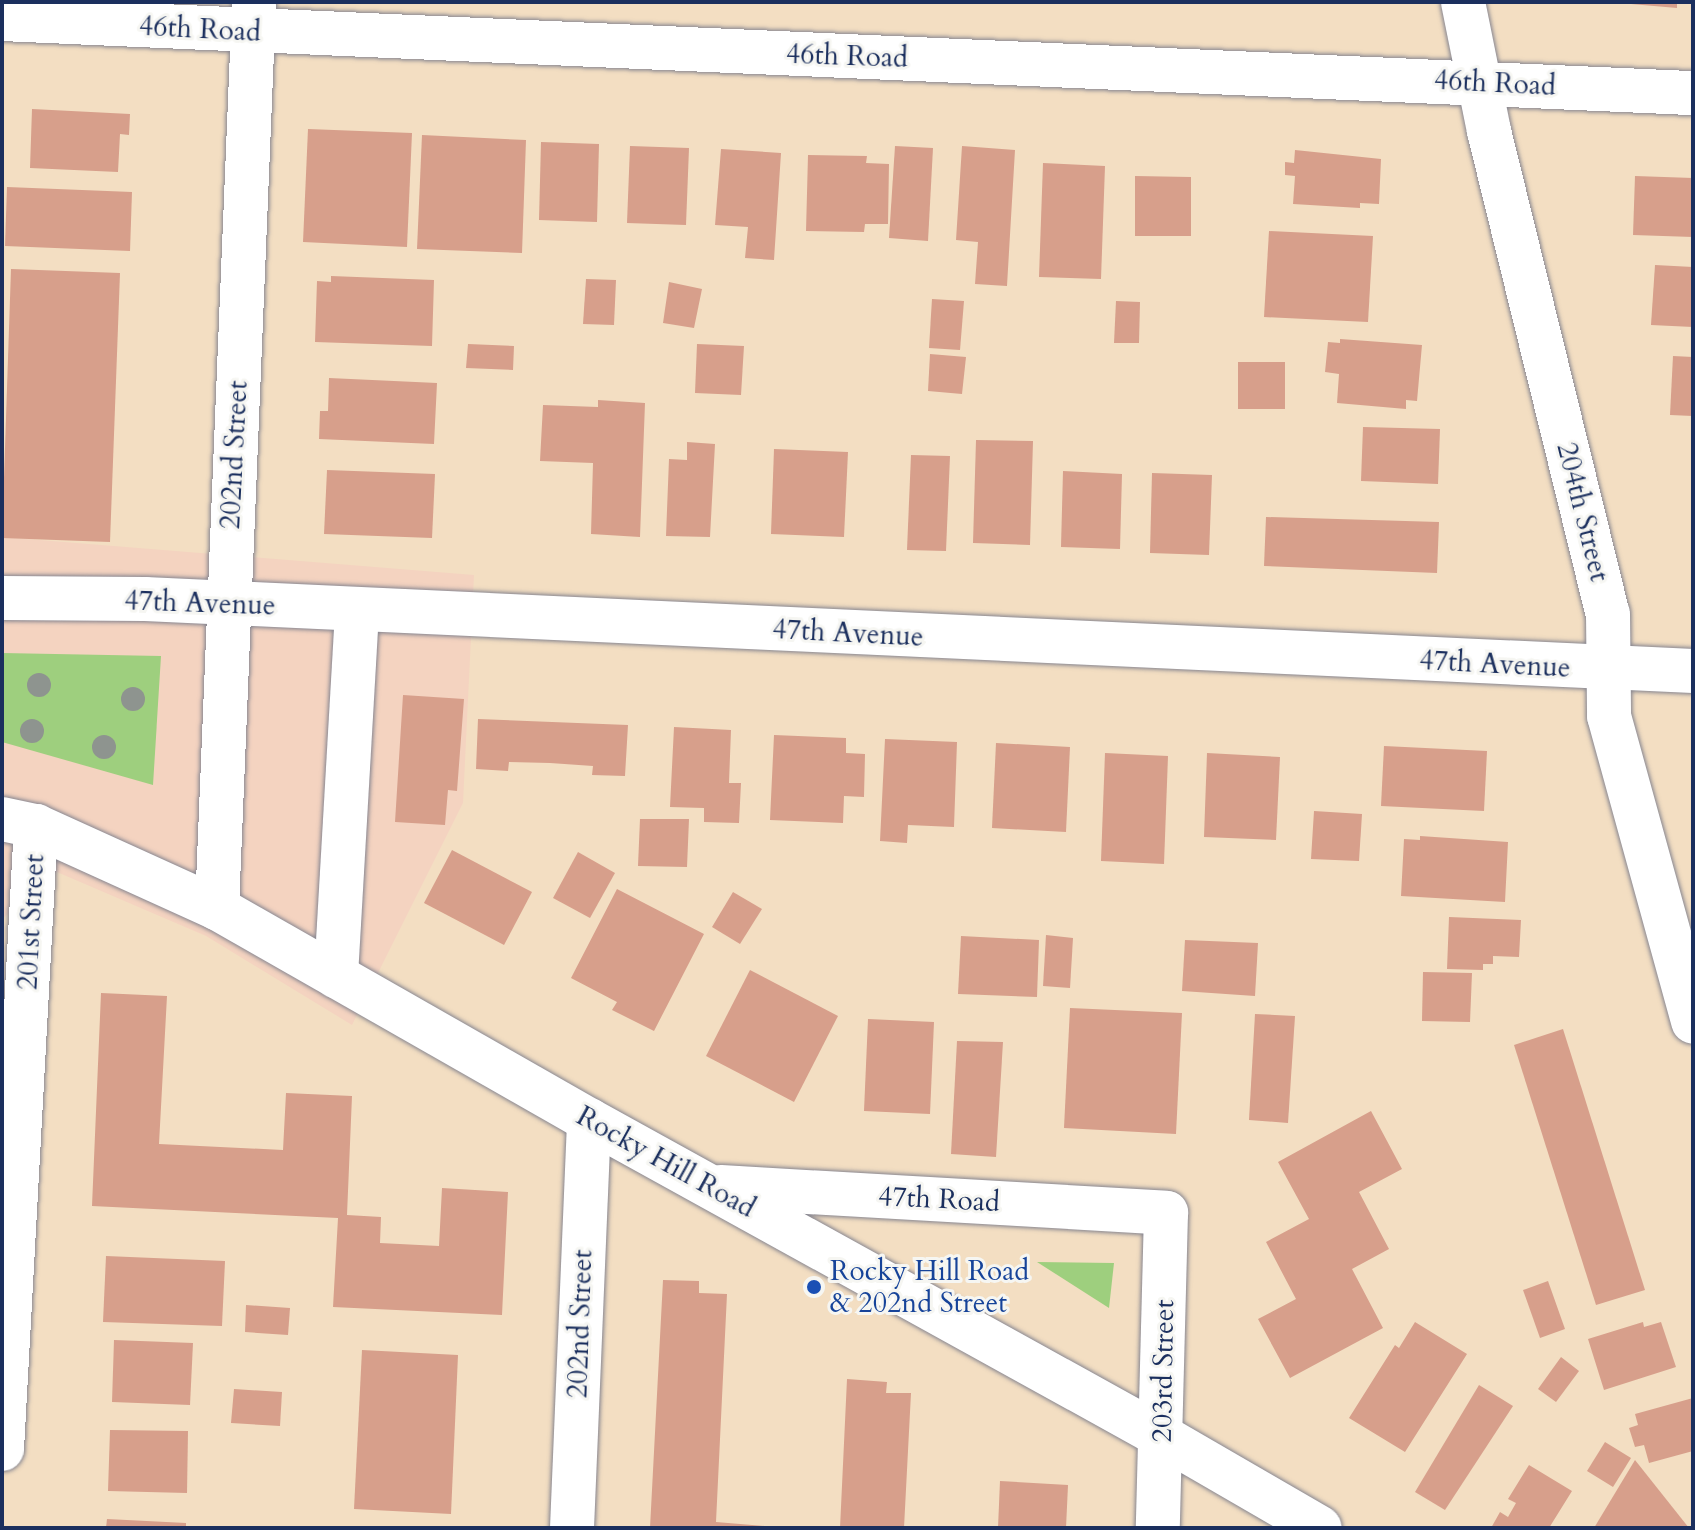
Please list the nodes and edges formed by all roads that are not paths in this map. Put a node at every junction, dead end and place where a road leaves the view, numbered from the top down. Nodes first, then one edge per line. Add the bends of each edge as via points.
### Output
1 (1463, 2) edge
2 (253, 17) edge
3 (2, 19) edge
4 (1478, 82) junction
5 (1693, 93) edge
6 (2, 598) edge
7 (228, 604) junction
8 (357, 610) junction
9 (1610, 669) junction
10 (1693, 671) edge
11 (19, 823) edge
12 (217, 908) junction
13 (16, 943) edge
14 (336, 976) junction
15 (1693, 1022) edge
16 (589, 1120) junction
17 (711, 1187) junction
18 (1166, 1213) joint
19 (1163, 1437) junction
20 (2, 1449) edge
21 (572, 1528) edge
22 (1158, 1528) edge
23 (1320, 1528) edge

1 - 4 street, 204th Street
2 - 3 street, 46th Road
2 - 4 street, 46th Road
2 - 7 street, 202nd Street
4 - 5 street, 46th Road
4 - 9 street, 204th Street via 1608,614
6 - 7 street, 47th Avenue
7 - 8 street, 47th Avenue
7 - 12 street, 202nd Street
8 - 9 street, 47th Avenue
8 - 14 street
9 - 10 street, 47th Avenue
9 - 15 street, 204th Street via 1609,716
11 - 12 street, Rocky Hill Road
11 - 13 street, 201st Street
12 - 14 street, Rocky Hill Road
13 - 20 street, 201st Street
14 - 16 street, Rocky Hill Road
16 - 17 street, Rocky Hill Road
16 - 21 street, 202nd Street
17 - 18 street, 47th Road
17 - 19 street, Rocky Hill Road
18 - 19 street, 203rd Street
19 - 22 street, 203rd Street
19 - 23 street, Rocky Hill Road

